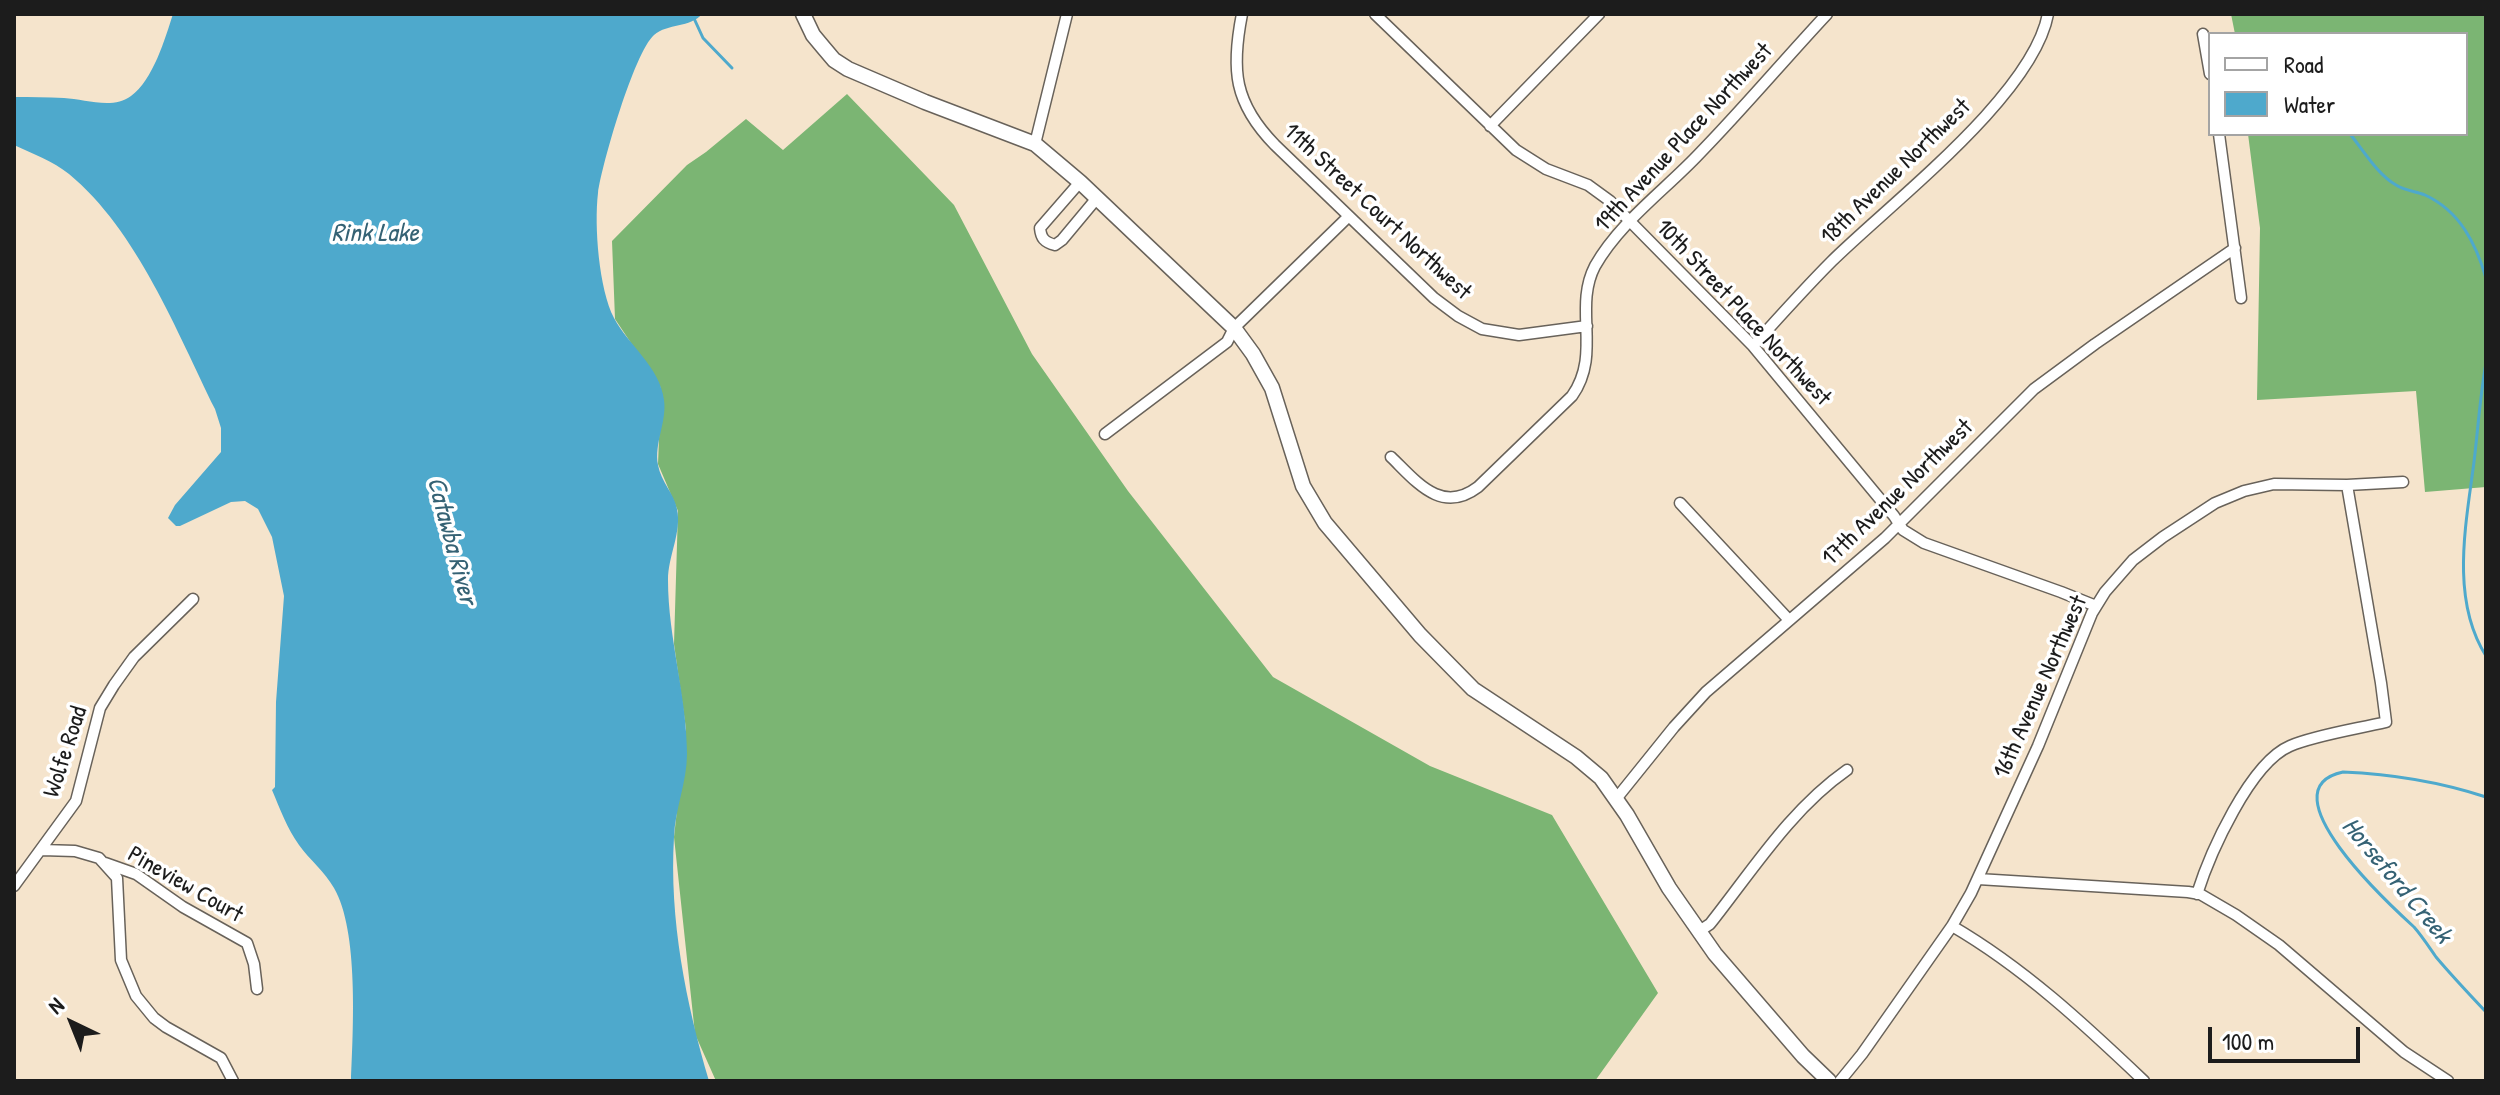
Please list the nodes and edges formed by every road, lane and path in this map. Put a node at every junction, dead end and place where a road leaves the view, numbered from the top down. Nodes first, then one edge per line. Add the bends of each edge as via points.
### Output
1 (803, 14) edge
2 (1067, 14) edge
3 (1242, 14) edge
4 (1375, 14) edge
5 (1599, 14) edge
6 (1827, 14) edge
7 (2048, 14) edge
8 (2203, 34) dead end
9 (2208, 63) edge
10 (1490, 126) junction
11 (2219, 136) edge
12 (1035, 144) junction
13 (1080, 182) junction
14 (1097, 198) junction
15 (1348, 217) junction
16 (1630, 221) junction
17 (2235, 248) junction
18 (2241, 298) dead end
19 (1587, 326) junction
20 (1234, 328) junction
21 (1753, 346) junction
22 (1105, 434) dead end
23 (1391, 457) dead end
24 (2403, 482) dead end
25 (2347, 485) junction
26 (1680, 503) dead end
27 (1899, 523) junction
28 (193, 599) dead end
29 (2096, 606) junction
30 (1789, 620) junction
31 (1847, 770) dead end
32 (1616, 799) junction
33 (42, 850) junction
34 (104, 863) junction
35 (1978, 879) junction
36 (14, 886) edge
37 (2197, 894) junction
38 (1952, 926) junction
39 (1698, 932) junction
40 (257, 989) dead end
41 (233, 1081) edge
42 (1829, 1081) edge
43 (1840, 1081) edge
44 (2144, 1081) edge
45 (2448, 1081) edge

1 - 12 street via 813,35 848,69
2 - 12 street
3 - 15 street, 11th Street Court Northwest via 1236,69 1249,114
4 - 10 street, 10th Street Place Northwest
5 - 10 street
6 - 16 street, 19th Avenue Place Northwest via 1703,151
7 - 21 street, 18th Avenue Northwest via 2030,58 1980,121 1833,260
8 - 9 street
10 - 16 street, 10th Street Place Northwest via 1530,161 1579,180
11 - 17 street
12 - 13 street
13 - 14 street
13 - 14 street via 1040,228 1047,243 1062,240
14 - 20 street
15 - 19 street, 11th Street Court Northwest via 1434,298 1471,324 1519,335
15 - 20 street
16 - 19 street, 19th Avenue Place Northwest via 1593,270 1586,296
16 - 21 street, 10th Street Place Northwest
17 - 18 street
17 - 27 street, 17th Avenue Northwest via 2034,389
19 - 23 street, 19th Avenue Place Northwest via 1587,365 1575,392 1472,491 1453,498 1433,494
20 - 22 street via 1227,342
20 - 32 street via 1272,388 1303,486 1325,523 1473,689 1576,757
21 - 27 street, 10th Street Place Northwest
24 - 25 street, 16th Avenue Northwest
25 - 29 street, 16th Avenue Northwest via 2274,484 2215,503 2133,560
25 - 37 street via 2386,722 2293,744 2270,759 2239,802
26 - 30 street
27 - 29 street, 10th Street Place Northwest via 1924,543
27 - 30 street, 17th Avenue Northwest
28 - 33 street, Wolfe Road via 134,657 100,708 76,801
29 - 35 street, 16th Avenue Northwest
30 - 32 street, 17th Avenue Northwest via 1706,692
31 - 39 street via 1797,816
32 - 39 street
33 - 34 street, Pineview Court via 75,851
33 - 36 street, Wolfe Road
34 - 40 street, Pineview Court via 136,874 247,943
34 - 41 street, Pineview Court via 117,878 121,960 136,996 166,1027 221,1058
35 - 37 street
35 - 38 street, 16th Avenue Northwest
37 - 45 street via 2279,945 2404,1052
38 - 43 street, 16th Avenue Northwest
38 - 44 street via 2050,995
39 - 42 street

